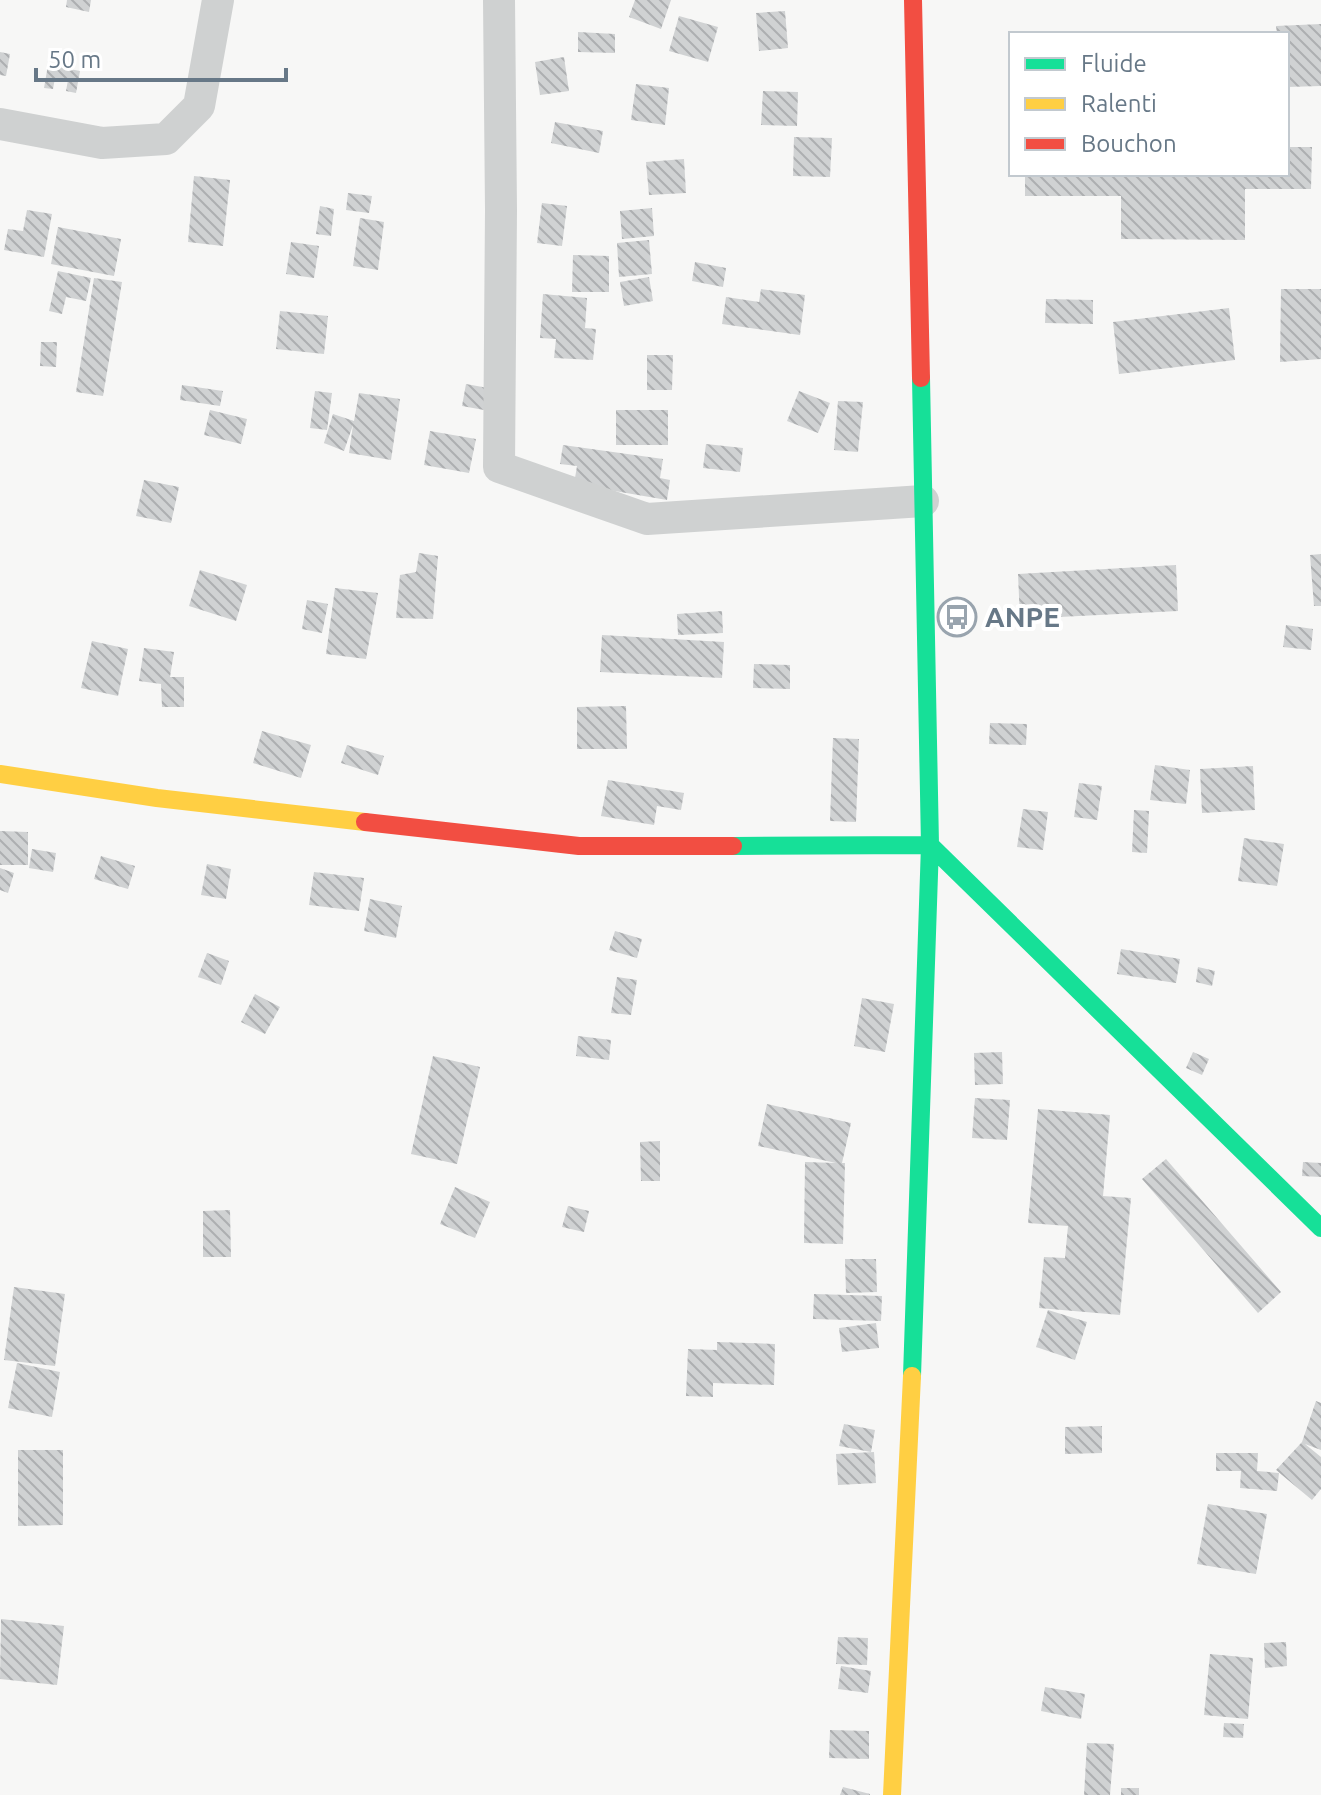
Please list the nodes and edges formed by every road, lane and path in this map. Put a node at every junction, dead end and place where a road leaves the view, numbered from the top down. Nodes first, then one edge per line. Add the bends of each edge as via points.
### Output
1 (218, 0) edge
2 (499, 0) edge
3 (913, 0) edge
4 (0, 124) edge
5 (923, 501) junction
6 (0, 774) edge
7 (930, 845) junction
8 (1321, 1228) edge
9 (892, 1795) edge

1 - 4 street via 199,106 166,139 102,143
2 - 5 street via 499,467 647,519
3 - 5 main road
5 - 7 main road
6 - 7 main road via 157,798 579,846
7 - 8 main road
7 - 9 main road

